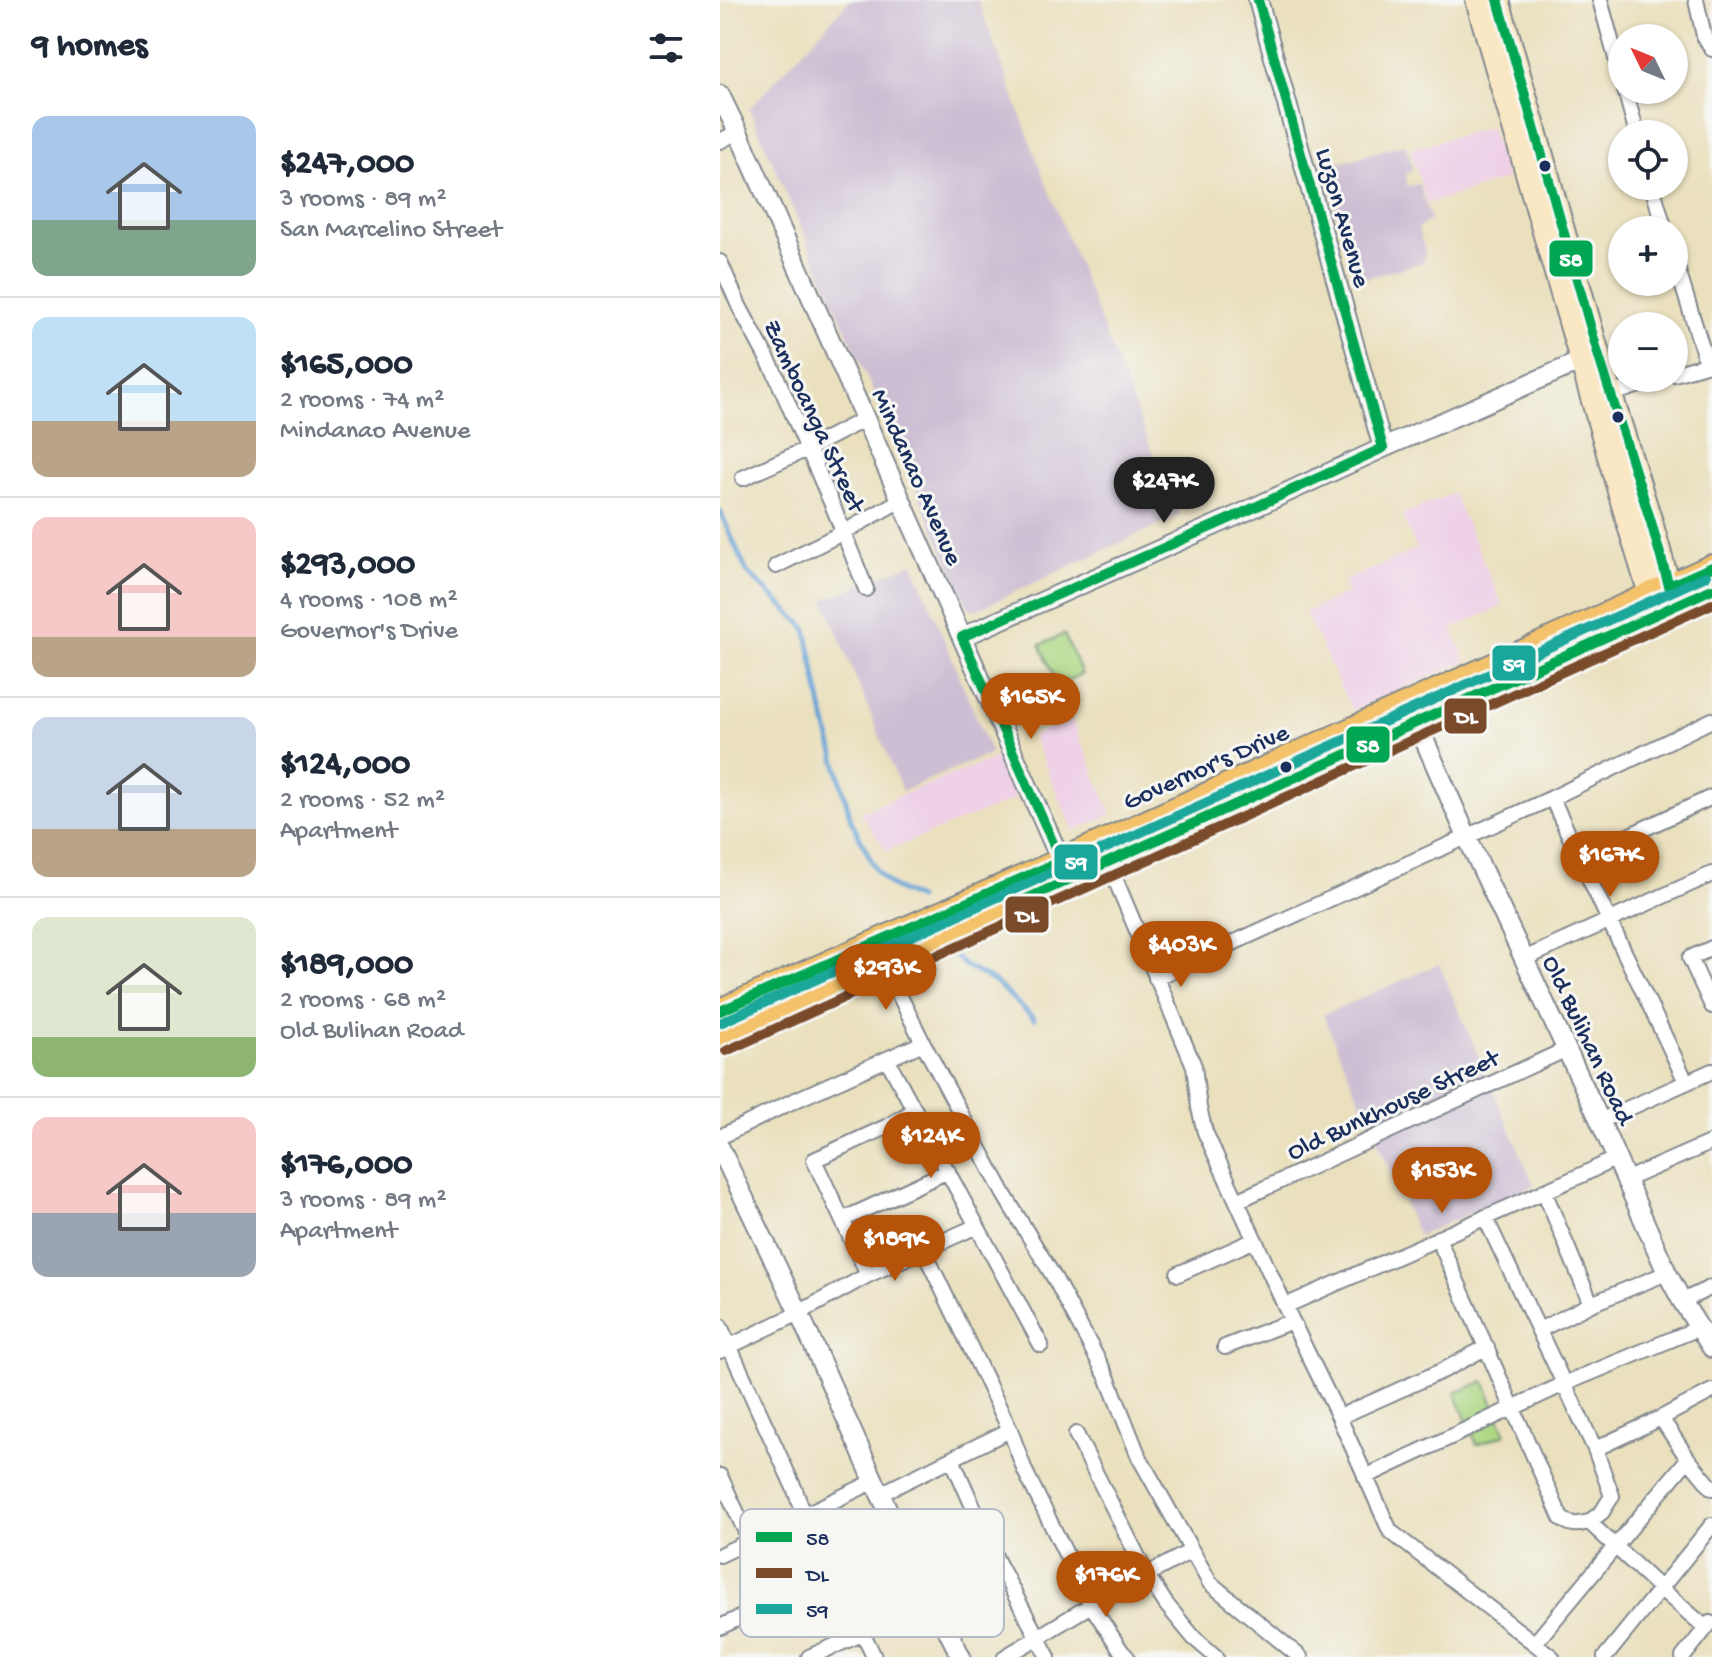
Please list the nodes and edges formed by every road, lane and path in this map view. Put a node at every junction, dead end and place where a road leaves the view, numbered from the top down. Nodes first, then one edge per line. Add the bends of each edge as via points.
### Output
1 (1258, 0) edge
2 (1477, 0) edge
3 (1498, 0) edge
4 (1600, 0) edge
5 (1696, 0) edge
6 (1608, 29) edge
7 (1712, 49) edge
8 (720, 95) edge
9 (738, 132) junction
10 (720, 141) edge
11 (720, 262) edge
12 (1687, 296) edge
13 (1590, 359) junction
14 (1709, 363) edge
15 (1688, 370) edge
16 (1617, 392) edge
17 (1601, 397) junction
18 (865, 419) junction
19 (1383, 448) junction
20 (807, 449) junction
21 (743, 478) dead end
22 (901, 500) junction
23 (844, 532) junction
24 (776, 566) dead end
25 (1712, 567) edge
26 (866, 589) dead end
27 (1712, 589) edge
28 (1662, 596) junction
29 (962, 637) junction
30 (1412, 713) junction
31 (1712, 720) edge
32 (1712, 797) edge
33 (1552, 798) junction
34 (1467, 837) junction
35 (1579, 859) junction
36 (1108, 862) junction
37 (1065, 870) junction
38 (1712, 874) edge
39 (1610, 920) junction
40 (1712, 948) edge
41 (1524, 959) junction
42 (884, 964) junction
43 (1156, 978) junction
44 (1712, 1006) edge
45 (720, 1011) edge
46 (721, 1034) edge
47 (923, 1043) junction
48 (1567, 1049) junction
49 (887, 1059) junction
50 (1712, 1071) edge
51 (1686, 1082) junction
52 (915, 1110) junction
53 (1600, 1121) junction
54 (720, 1137) edge
55 (1712, 1142) edge
56 (720, 1148) edge
57 (1616, 1158) junction
58 (948, 1171) junction
59 (1625, 1180) junction
60 (1544, 1191) junction
61 (1237, 1201) junction
62 (1485, 1217) junction
63 (842, 1220) junction
64 (977, 1226) junction
65 (1438, 1238) junction
66 (1255, 1240) junction
67 (924, 1251) junction
68 (1667, 1273) junction
69 (1178, 1274) dead end
70 (868, 1275) junction
71 (1712, 1287) edge
72 (1682, 1301) junction
73 (1591, 1304) junction
74 (1285, 1306) junction
75 (799, 1313) junction
76 (1292, 1321) junction
77 (720, 1326) edge
78 (1699, 1328) junction
79 (1539, 1330) junction
80 (1041, 1345) dead end
81 (1225, 1347) dead end
82 (1487, 1347) junction
83 (725, 1348) edge
84 (1712, 1348) edge
85 (1564, 1384) junction
86 (1712, 1391) edge
87 (1511, 1408) junction
88 (1339, 1417) junction
89 (1661, 1418) junction
90 (1010, 1430) junction
91 (1076, 1434) dead end
92 (1595, 1449) junction
93 (952, 1459) junction
94 (1688, 1459) junction
95 (720, 1476) edge
96 (1365, 1477) junction
97 (878, 1488) junction
98 (1712, 1488) edge
99 (801, 1509) edge
100 (817, 1509) edge
101 (888, 1509) edge
102 (974, 1509) edge
103 (740, 1519) edge
104 (1589, 1522) junction
105 (1712, 1525) edge
106 (740, 1546) edge
107 (1615, 1546) junction
108 (1191, 1551) junction
109 (720, 1555) edge
110 (1004, 1575) edge
111 (1147, 1575) junction
112 (1661, 1589) junction
113 (1091, 1605) junction
114 (740, 1618) edge
115 (1709, 1624) edge
116 (720, 1627) edge
117 (855, 1637) edge
118 (866, 1637) edge
119 (951, 1637) edge
120 (1037, 1639) junction
121 (1535, 1643) junction
122 (809, 1657) edge
123 (874, 1657) edge
124 (961, 1657) edge
125 (1005, 1657) edge
126 (1048, 1657) edge
127 (1127, 1657) edge
128 (1216, 1657) edge
129 (1300, 1657) edge
130 (1552, 1657) edge
131 (1605, 1657) edge
132 (1683, 1657) edge

1 - 19 street, Luzon Avenue
2 - 13 main road
3 - 13 main road
4 - 6 street
5 - 7 street
8 - 9 street, Mindanao Avenue
9 - 10 street
9 - 18 street, Mindanao Avenue
11 - 20 street, Zamboanga Street
12 - 14 street
13 - 17 main road
13 - 19 street
14 - 15 street
16 - 17 street
17 - 28 main road via 1651,522
18 - 20 street
18 - 22 street, Mindanao Avenue
19 - 29 street
20 - 21 street
20 - 23 street, Zamboanga Street
22 - 23 street
22 - 29 street, Mindanao Avenue
23 - 24 street
23 - 26 street, Zamboanga Street
25 - 28 highway, Governor's Drive
27 - 28 highway, Governor's Drive
28 - 30 highway, Governor's Drive
29 - 37 street, Mindanao Avenue
30 - 34 street, Old Bulihan Road
30 - 36 highway, Governor's Drive
30 - 37 highway, Governor's Drive
31 - 33 street
32 - 35 street
33 - 34 street
33 - 35 street
34 - 41 street, Old Bulihan Road
34 - 43 street
35 - 39 street
36 - 37 highway, Governor's Drive
36 - 43 street
37 - 42 highway, Governor's Drive
37 - 45 highway, Governor's Drive
38 - 39 street
39 - 41 street
39 - 51 street
40 - 44 street via 1690,958
41 - 48 street, Old Bulihan Road
42 - 46 highway, Governor's Drive
42 - 47 street
43 - 61 street via 1194,1066 1205,1132
47 - 49 street
47 - 108 street via 1108,1379 1139,1457
48 - 53 street, Old Bulihan Road
48 - 61 street, Old Bunkhouse Street
49 - 52 street
49 - 54 street
50 - 51 street
51 - 53 street
52 - 58 street
52 - 63 street via 814,1160
53 - 57 street, Old Bulihan Road
55 - 59 street
56 - 75 street
57 - 59 street, Old Bulihan Road
57 - 60 street
58 - 63 street
58 - 64 street
59 - 68 street, Old Bulihan Road
60 - 62 street
60 - 73 street
61 - 66 street
62 - 65 street
62 - 79 street
63 - 70 street
64 - 67 street
64 - 80 street
65 - 74 street
65 - 82 street
66 - 69 street
66 - 74 street
67 - 70 street
67 - 90 street
68 - 72 street, Old Bulihan Road
68 - 73 street
70 - 75 street
71 - 72 street
72 - 78 street, Old Bulihan Road
73 - 79 street
74 - 76 street
75 - 83 street
75 - 97 street
76 - 81 street
76 - 88 street
77 - 83 street
78 - 84 street, Old Bulihan Road
78 - 85 street
79 - 85 street
82 - 87 street
82 - 88 street
83 - 99 street
85 - 87 street
85 - 92 street
86 - 89 street
87 - 96 street
87 - 104 street via 1561,1518 1575,1525
88 - 96 street
89 - 92 street
89 - 94 street
90 - 93 street
90 - 113 street
91 - 111 street
92 - 104 street via 1612,1496
93 - 97 street
93 - 102 street
94 - 98 street
94 - 107 street
95 - 103 street
96 - 121 street via 1390,1531
97 - 100 street
97 - 101 street
104 - 107 street
105 - 112 street
106 - 109 street
107 - 112 street
107 - 121 street
108 - 111 street
108 - 129 street via 1210,1583
110 - 120 street
111 - 113 street
111 - 128 street via 1194,1638
112 - 115 street
112 - 131 street
113 - 120 street
113 - 127 street
114 - 116 street
115 - 132 street
117 - 122 street
118 - 123 street
119 - 124 street
120 - 125 street
120 - 126 street
121 - 130 street

